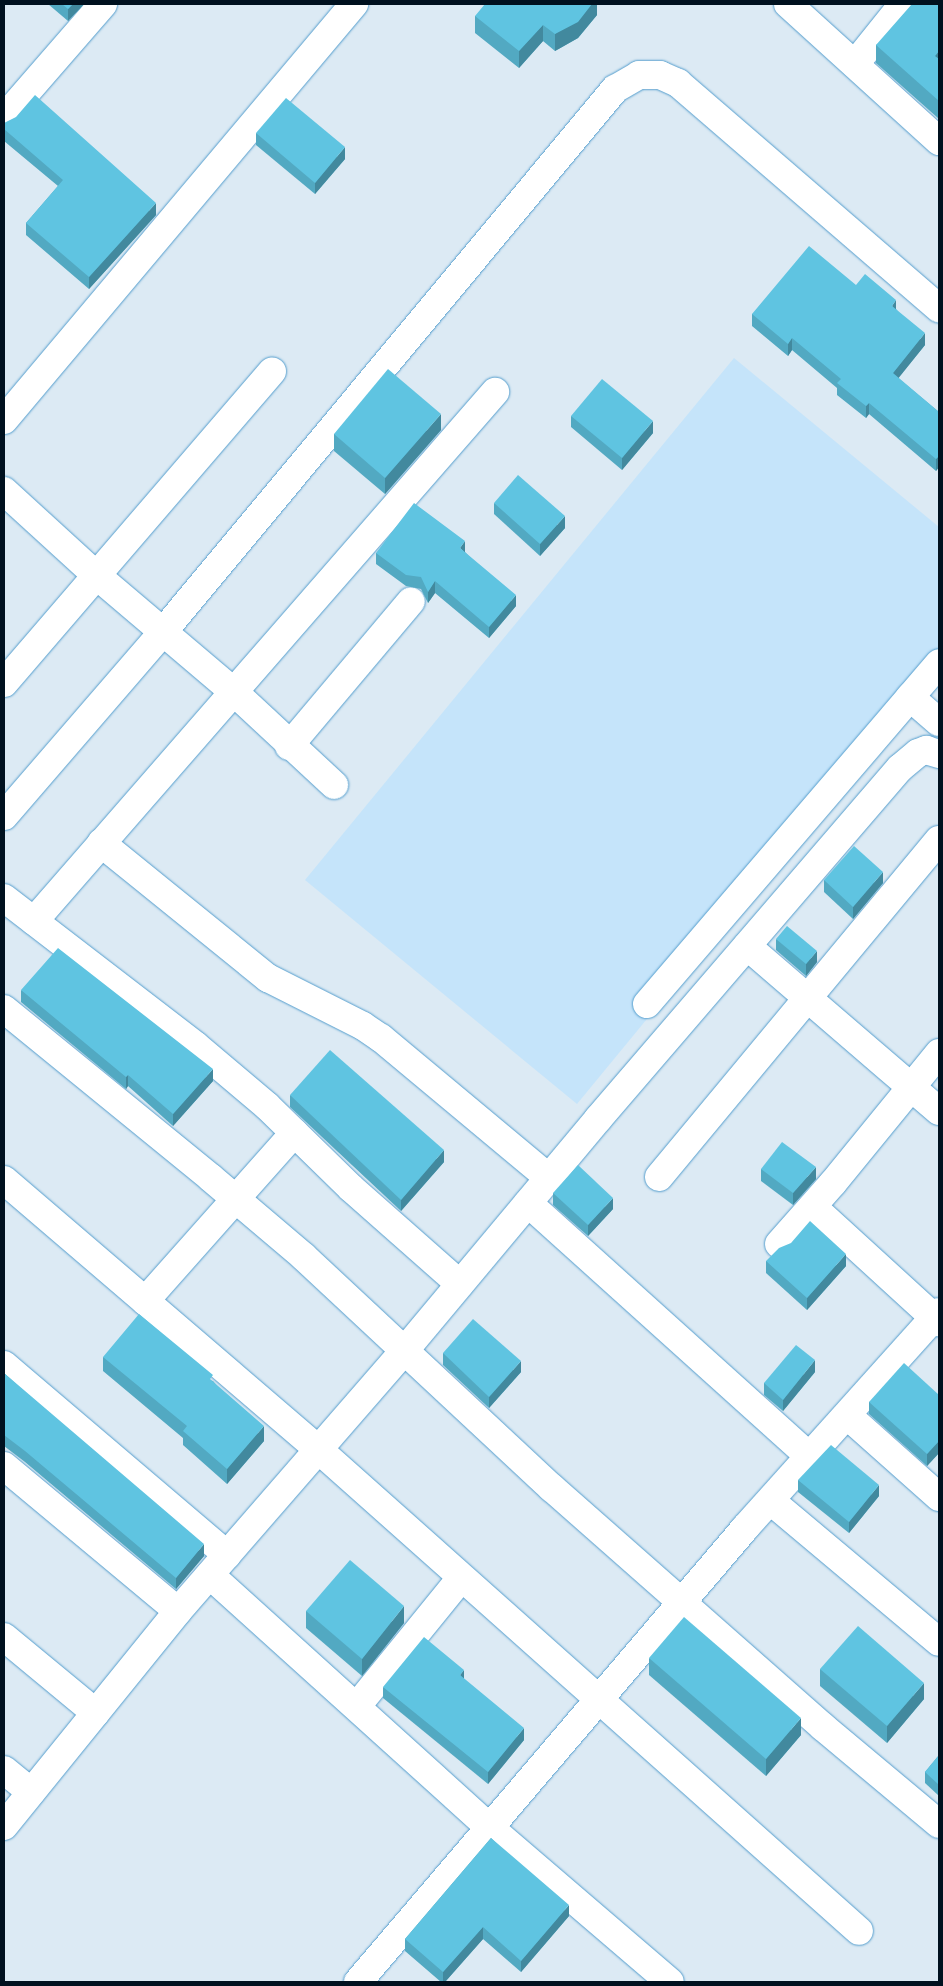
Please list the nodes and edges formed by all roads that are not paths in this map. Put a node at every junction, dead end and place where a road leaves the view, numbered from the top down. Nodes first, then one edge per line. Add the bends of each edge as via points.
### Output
1 (103, 4) edge
2 (354, 4) edge
3 (788, 4) edge
4 (903, 4) edge
5 (854, 64) junction
6 (4, 118) edge
7 (939, 141) edge
8 (939, 308) edge
9 (272, 371) dead end
10 (495, 392) dead end
11 (4, 420) edge
12 (4, 490) edge
13 (96, 575) junction
14 (411, 600) dead end
15 (162, 633) junction
16 (939, 663) edge
17 (4, 683) edge
18 (233, 691) junction
19 (910, 697) junction
20 (939, 723) edge
21 (289, 746) junction
22 (933, 752) edge
23 (334, 785) dead end
24 (4, 816) edge
25 (939, 840) edge
26 (101, 843) junction
27 (4, 898) edge
28 (34, 921) junction
29 (747, 946) junction
30 (808, 998) junction
31 (647, 1004) dead end
32 (4, 1010) edge
33 (939, 1053) edge
34 (910, 1086) junction
35 (939, 1111) edge
36 (294, 1133) junction
37 (659, 1177) dead end
38 (549, 1178) junction
39 (4, 1180) edge
40 (236, 1199) junction
41 (528, 1203) junction
42 (813, 1207) junction
43 (779, 1244) dead end
44 (460, 1284) junction
45 (145, 1301) junction
46 (938, 1317) edge
47 (406, 1350) junction
48 (4, 1365) edge
49 (848, 1416) junction
50 (319, 1450) junction
51 (810, 1458) junction
52 (4, 1466) edge
53 (939, 1497) edge
54 (771, 1500) junction
55 (227, 1555) junction
56 (210, 1576) junction
57 (461, 1578) junction
58 (683, 1602) junction
59 (178, 1611) junction
60 (4, 1637) edge
61 (939, 1642) edge
62 (601, 1700) junction
63 (357, 1706) junction
64 (96, 1713) junction
65 (4, 1770) edge
66 (31, 1792) junction
67 (939, 1824) edge
68 (4, 1826) edge
69 (489, 1827) junction
70 (858, 1931) dead end
71 (358, 1982) edge
72 (670, 1982) edge

1 - 6 street
2 - 11 street
3 - 5 street
4 - 5 street
5 - 7 street
8 - 15 street via 678,83 660,75 638,75 615,89
9 - 13 street
10 - 18 street
12 - 13 street
13 - 15 street
13 - 17 street
14 - 21 street
15 - 18 street
15 - 24 street
16 - 19 street
18 - 21 street
18 - 26 street
19 - 20 street
19 - 31 street
20 - 22 street via 931,736
21 - 23 street
22 - 29 street via 900,768
25 - 30 street
26 - 28 street
26 - 38 street via 268,978 364,1026 381,1038
27 - 28 street
28 - 36 street via 196,1046
29 - 30 street
29 - 38 street
30 - 34 street
30 - 37 street
32 - 40 street
33 - 34 street
34 - 35 street
34 - 42 street
36 - 40 street
36 - 44 street
38 - 41 street
39 - 45 street
40 - 45 street
40 - 47 street
41 - 44 street
41 - 51 street
42 - 43 street
42 - 46 street
44 - 47 street
45 - 50 street
46 - 49 street
47 - 50 street
47 - 58 street via 552,1488
48 - 55 street
49 - 51 street
49 - 53 street
50 - 55 street
50 - 57 street
51 - 54 street
52 - 59 street
54 - 58 street
54 - 61 street
55 - 56 street
56 - 59 street
56 - 63 street
57 - 62 street
57 - 63 street
58 - 62 street
58 - 67 street via 823,1727
59 - 64 street
60 - 64 street
62 - 69 street
62 - 70 street
63 - 69 street
64 - 66 street
65 - 66 street
66 - 68 street
69 - 71 street
69 - 72 street

